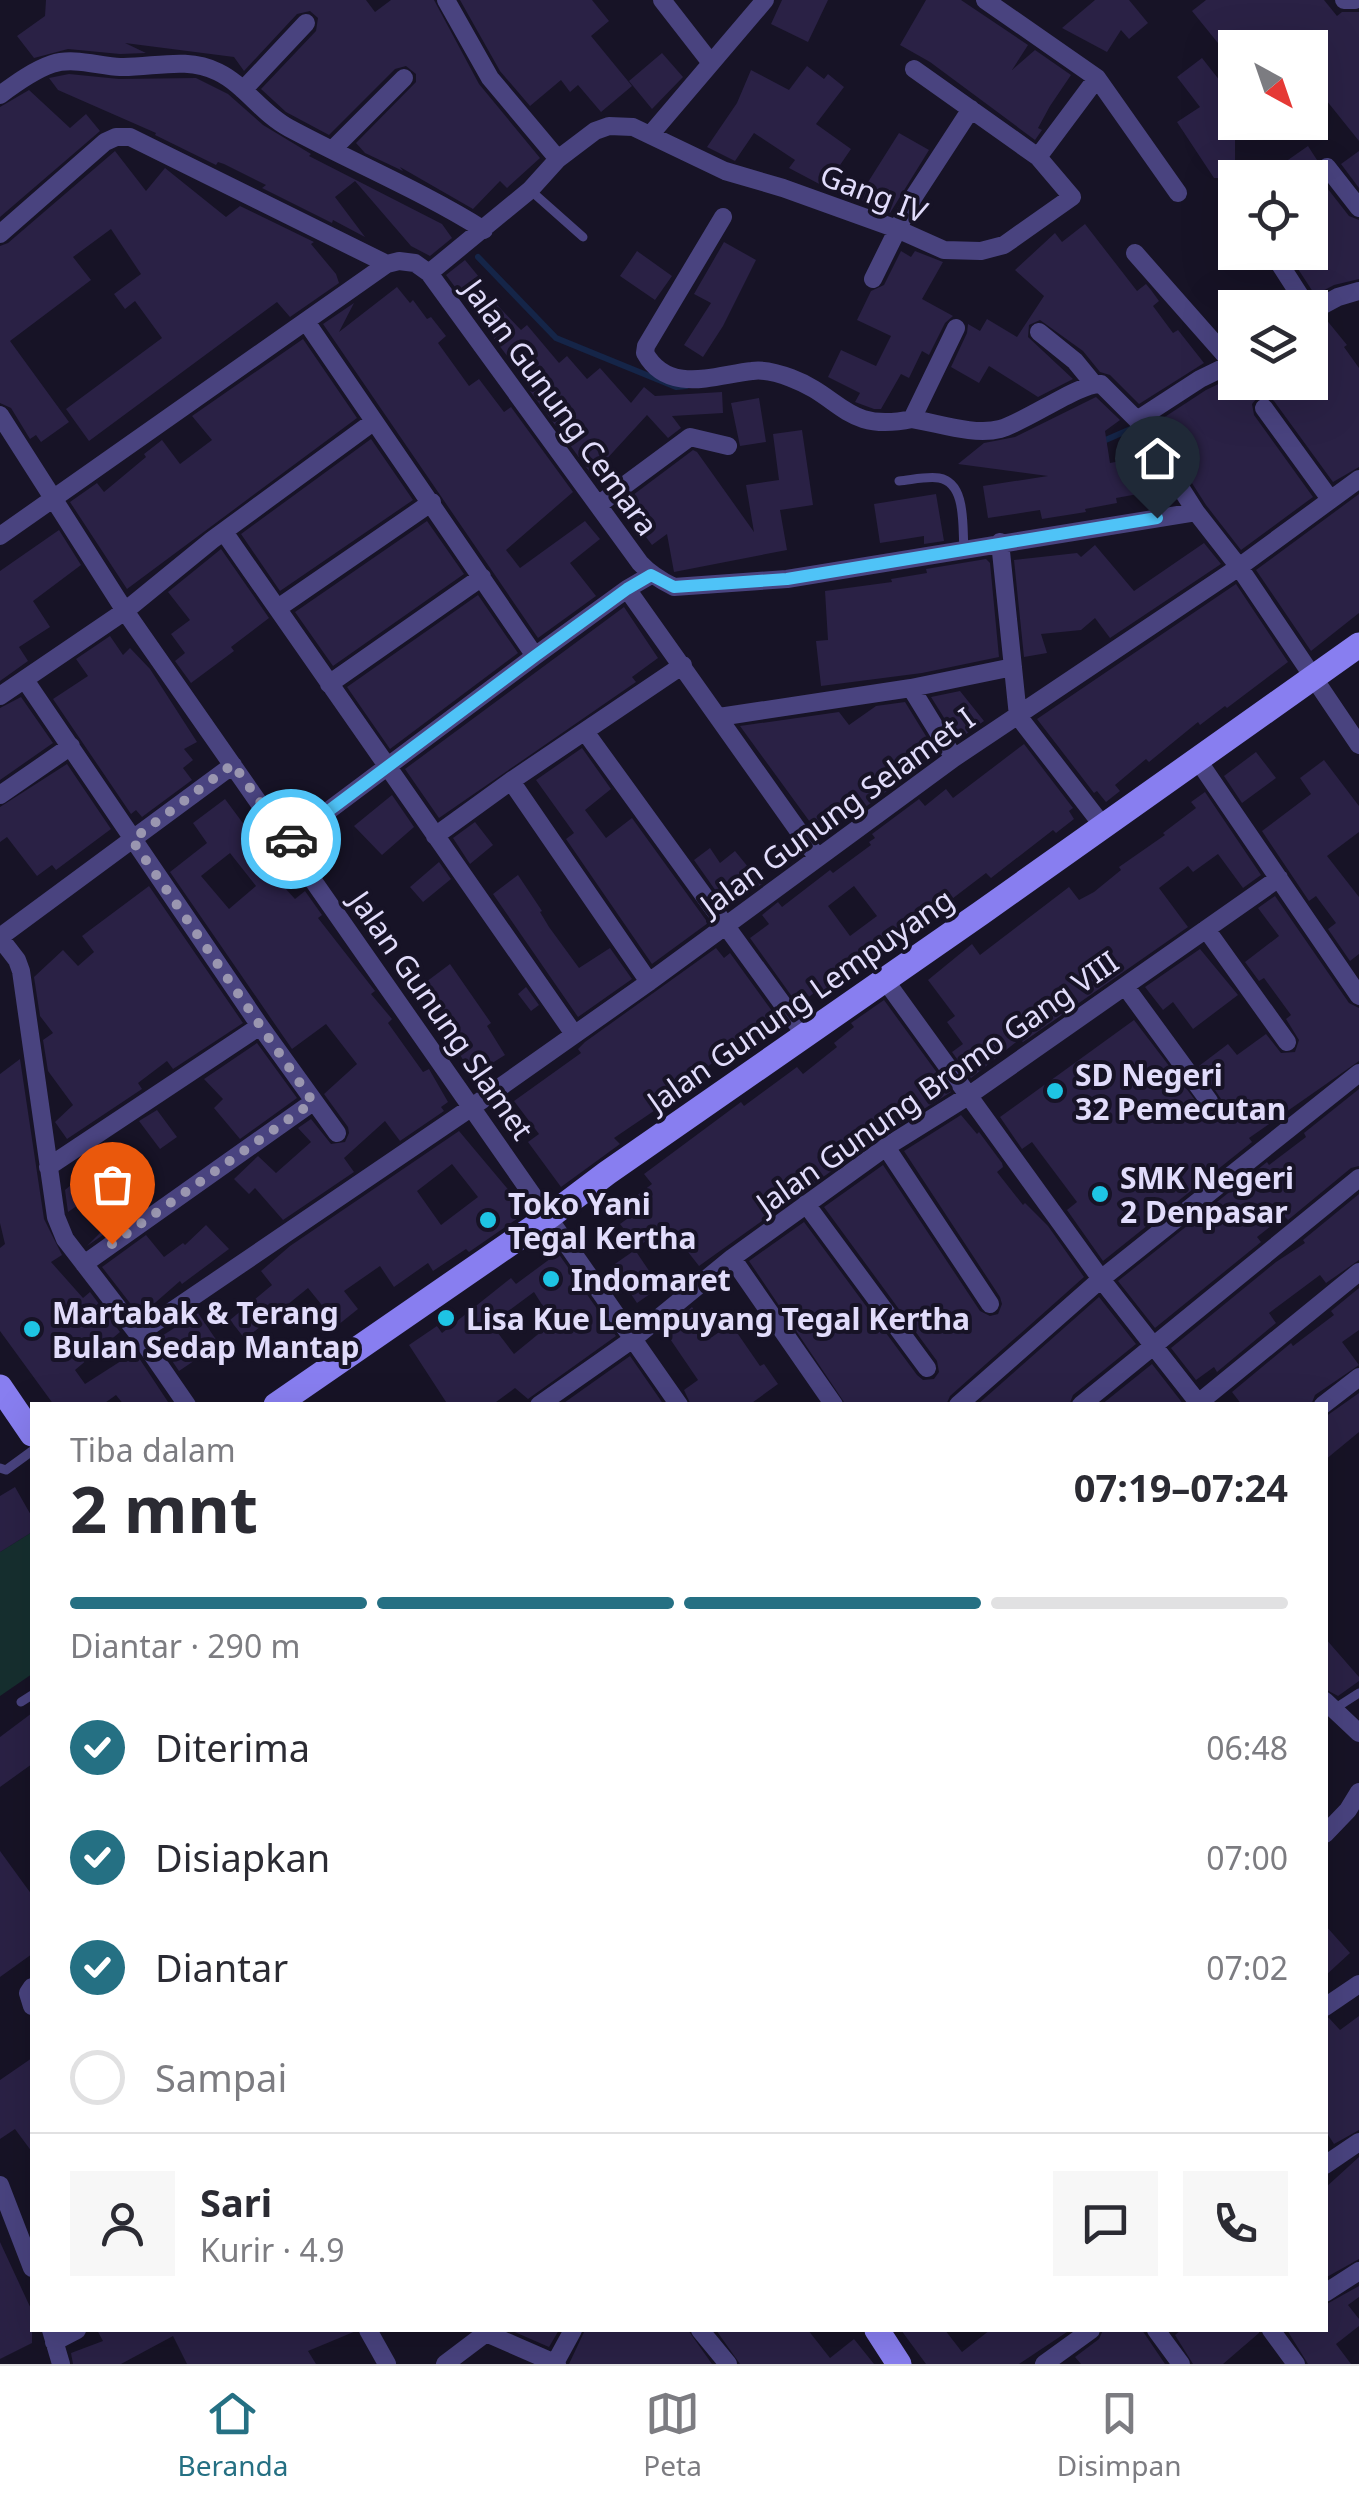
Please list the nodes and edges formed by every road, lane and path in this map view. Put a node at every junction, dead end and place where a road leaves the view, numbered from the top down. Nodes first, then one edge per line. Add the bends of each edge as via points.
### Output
1 (446, 0) edge
2 (662, 0) edge
3 (765, 0) edge
4 (985, 0) edge
5 (1344, 0) edge
6 (1356, 0) edge
7 (306, 22) dead end
8 (712, 64) junction
9 (914, 68) dead end
10 (404, 78) dead end
11 (1097, 78) junction
12 (243, 90) junction
13 (0, 95) edge
14 (970, 109) junction
15 (650, 135) junction
16 (332, 150) junction
17 (1038, 157) junction
18 (558, 159) junction
19 (1328, 168) edge
20 (530, 190) junction
21 (1178, 193) dead end
22 (1359, 208) edge
23 (723, 218) dead end
24 (898, 229) junction
25 (481, 233) junction
26 (0, 234) edge
27 (583, 237) dead end
28 (1135, 253) dead end
29 (387, 264) junction
30 (429, 273) junction
31 (873, 279) dead end
32 (1359, 292) edge
33 (1328, 301) edge
34 (307, 323) junction
35 (956, 328) dead end
36 (1039, 332) dead end
37 (1218, 345) edge
38 (1218, 371) edge
39 (1093, 384) junction
40 (1264, 408) dead end
41 (0, 415) edge
42 (912, 419) junction
43 (1138, 420) junction
44 (373, 422) junction
45 (728, 446) dead end
46 (1359, 479) edge
47 (899, 481) dead end
48 (53, 498) junction
49 (1330, 499) junction
50 (432, 502) junction
51 (598, 505) junction
52 (1196, 512) junction
53 (224, 532) junction
54 (0, 536) edge
55 (1000, 542) junction
56 (964, 548) junction
57 (1239, 567) junction
58 (651, 575) junction
59 (482, 577) junction
60 (627, 589) junction
61 (278, 608) junction
62 (125, 611) junction
63 (1359, 645) edge
64 (535, 656) junction
65 (684, 666) junction
66 (1013, 667) junction
67 (1313, 676) junction
68 (25, 680) junction
69 (330, 684) junction
70 (911, 688) junction
71 (0, 696) edge
72 (1018, 716) junction
73 (719, 717) junction
74 (586, 733) junction
75 (1359, 745) edge
76 (71, 746) junction
77 (954, 758) junction
78 (1197, 759) junction
79 (233, 764) junction
80 (386, 766) junction
81 (511, 781) junction
82 (0, 795) edge
83 (1103, 826) junction
84 (436, 836) junction
85 (132, 840) junction
86 (288, 841) junction
87 (817, 857) junction
88 (1279, 878) junction
89 (723, 925) junction
90 (1206, 930) junction
91 (0, 938) edge
92 (885, 980) junction
93 (649, 982) junction
94 (1125, 986) junction
95 (1359, 996) edge
96 (260, 1026) junction
97 (574, 1034) junction
98 (804, 1035) junction
99 (1287, 1042) dead end
100 (1359, 1073) edge
101 (968, 1096) junction
102 (313, 1102) junction
103 (1209, 1102) dead end
104 (472, 1107) junction
105 (337, 1133) dead end
106 (886, 1147) junction
107 (48, 1167) junction
108 (1359, 1178) edge
109 (806, 1204) junction
110 (550, 1216) junction
111 (732, 1258) junction
112 (84, 1264) junction
113 (1359, 1272) edge
114 (1101, 1279) junction
115 (990, 1304) dead end
116 (138, 1334) junction
117 (633, 1340) junction
118 (1152, 1345) junction
119 (927, 1368) dead end
120 (1359, 1377) edge
121 (0, 1387) edge
122 (185, 1402) edge
123 (280, 1402) edge
124 (542, 1402) edge
125 (677, 1402) edge
126 (832, 1402) edge
127 (962, 1402) edge
128 (1085, 1402) edge
129 (1196, 1402) edge
130 (1200, 1402) edge
131 (1328, 1402) edge
132 (30, 1431) edge
133 (30, 1452) edge
134 (0, 1468) edge
135 (1359, 1693) edge
136 (30, 1696) edge
137 (21, 1702) dead end
138 (1330, 1705) edge
139 (1359, 1733) edge
140 (1359, 1792) edge
141 (1328, 1831) edge
142 (1359, 1984) edge
143 (1328, 2006) edge
144 (1359, 2142) edge
145 (1328, 2163) edge
146 (0, 2185) edge
147 (30, 2263) edge
148 (1359, 2271) edge
149 (1328, 2291) edge
150 (369, 2332) edge
151 (572, 2332) edge
152 (702, 2332) edge
153 (879, 2332) edge
154 (1089, 2332) edge
155 (1157, 2332) edge
156 (1272, 2332) edge
157 (53, 2336) edge
158 (1055, 2361) edge
159 (449, 2363) edge
160 (61, 2364) edge
161 (387, 2364) edge
162 (556, 2364) edge
163 (728, 2364) edge
164 (899, 2364) edge
165 (1181, 2364) edge
166 (1296, 2364) edge

1 - 18 street via 490,78
2 - 8 street
3 - 8 street
4 - 11 street
5 - 6 street
7 - 12 street
8 - 15 street
9 - 14 street
10 - 16 street
11 - 17 street
11 - 21 street
12 - 13 street via 218,72 184,63 117,67 65,61
12 - 16 street via 285,126
14 - 17 street
14 - 24 street
15 - 18 street, Gang IV via 610,126
15 - 24 street, Gang IV via 725,171
16 - 25 street via 439,202
17 - 24 street, Gang IV via 1072,197 1004,245 944,250
18 - 20 street, Gang IV
19 - 22 street
20 - 25 street, Gang IV
20 - 27 lane
23 - 42 street via 646,346 654,366 694,382 769,371 812,388 860,419
24 - 31 street
25 - 30 street, Gang IV
26 - 29 street, Jalan Gunung Cemara via 92,152 130,138
28 - 37 street
29 - 30 street, Jalan Gunung Cemara via 407,261
29 - 34 street
30 - 51 street, Jalan Gunung Cemara
32 - 33 street
34 - 44 street
34 - 48 street
35 - 42 street
36 - 39 street
38 - 43 street
39 - 42 street via 1000,429
39 - 43 street
40 - 49 street
41 - 48 street, Jalan Gunung Slamet
43 - 52 street
44 - 50 street
44 - 53 street
45 - 51 street via 690,437
46 - 49 street, Jalan Gunung Selamet I
47 - 56 lane via 941,478 954,486
48 - 54 street
48 - 62 street, Jalan Gunung Slamet
49 - 57 street, Jalan Gunung Selamet I
50 - 59 street
50 - 61 street
51 - 58 street, Jalan Gunung Cemara
52 - 55 street, Jalan Gunung Cemara
52 - 57 street
53 - 61 street
53 - 62 street
55 - 56 street, Jalan Gunung Cemara
55 - 66 street
56 - 58 street, Jalan Gunung Cemara via 787,579 674,587
57 - 67 street
57 - 72 street, Jalan Gunung Selamet I
58 - 60 street
59 - 64 street
59 - 69 street
60 - 64 street
60 - 65 street
61 - 69 street
62 - 68 street
62 - 79 street, Jalan Gunung Slamet
63 - 67 street, Jalan Gunung Lempuyang
64 - 80 street
65 - 73 street
65 - 74 street
66 - 70 street
66 - 72 street
67 - 75 street
67 - 78 street, Jalan Gunung Lempuyang
68 - 71 street
68 - 76 street
69 - 80 street
70 - 73 street
70 - 77 street
72 - 77 street, Jalan Gunung Selamet I
72 - 83 street
73 - 87 street
74 - 81 street
74 - 89 street
76 - 82 street
76 - 85 street
77 - 87 street, Jalan Gunung Selamet I
78 - 83 street, Jalan Gunung Lempuyang
78 - 88 street
79 - 85 street
79 - 86 street, Jalan Gunung Slamet
80 - 84 street
80 - 86 street
81 - 84 street
81 - 93 street
83 - 92 street, Jalan Gunung Lempuyang
84 - 97 street
85 - 91 street
85 - 96 street
86 - 104 street, Jalan Gunung Slamet
87 - 89 street, Jalan Gunung Selamet I
88 - 90 street, Jalan Gunung Bromo Gang VIII
88 - 95 street
89 - 93 street, Jalan Gunung Selamet I
89 - 98 street
90 - 94 street, Jalan Gunung Bromo Gang VIII
90 - 99 street
91 - 107 street via 20,971
92 - 98 street, Jalan Gunung Lempuyang
92 - 101 street
93 - 97 street, Jalan Gunung Selamet I
94 - 101 street, Jalan Gunung Bromo Gang VIII
94 - 103 street
96 - 102 street
96 - 107 street
97 - 104 street, Jalan Gunung Selamet I
98 - 110 street, Jalan Gunung Lempuyang
100 - 114 street
101 - 106 street, Jalan Gunung Bromo Gang VIII
101 - 114 street
102 - 105 street
102 - 112 street
104 - 110 street, Jalan Gunung Slamet
104 - 116 street, Jalan Gunung Selamet I
106 - 109 street, Jalan Gunung Bromo Gang VIII
106 - 115 street
107 - 112 street via 56,1217
108 - 118 street
109 - 111 street, Jalan Gunung Bromo Gang VIII
109 - 119 street
110 - 117 street, Jalan Gunung Slamet
110 - 123 street, Jalan Gunung Lempuyang
111 - 117 street, Jalan Gunung Bromo Gang VIII
111 - 126 street
112 - 116 street
113 - 130 street
114 - 118 street
114 - 127 street
116 - 122 street
117 - 124 street, Jalan Gunung Bromo Gang VIII
117 - 125 street, Jalan Gunung Slamet
118 - 128 street
118 - 129 street
120 - 131 street
121 - 132 street
133 - 134 lane
135 - 138 lane
136 - 137 lane
138 - 139 street
140 - 141 street
142 - 143 street
144 - 145 street
146 - 147 street
148 - 149 street
150 - 161 street
151 - 162 street
152 - 163 street
153 - 164 street
154 - 158 street
155 - 165 street
156 - 166 street
157 - 160 street
159 - 162 street via 486,2333

